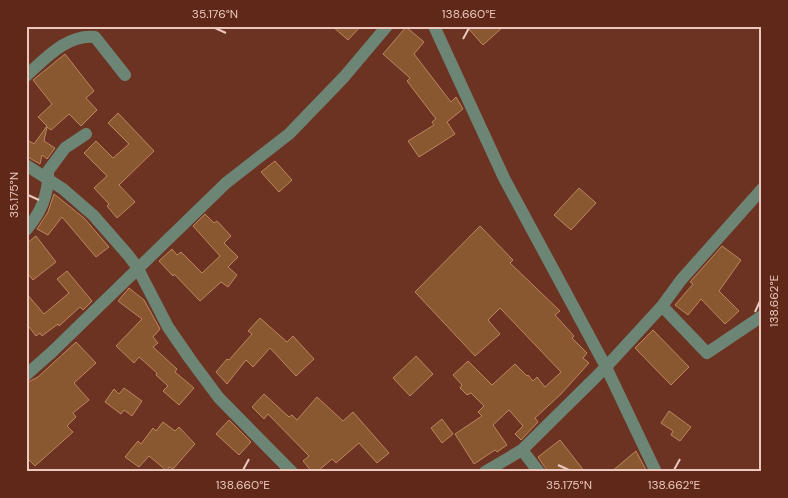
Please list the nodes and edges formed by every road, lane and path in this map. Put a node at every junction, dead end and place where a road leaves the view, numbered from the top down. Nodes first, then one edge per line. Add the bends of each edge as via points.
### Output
1 (387, 26) edge
2 (434, 26) edge
3 (126, 75) dead end
4 (26, 76) edge
5 (86, 134) dead end
6 (26, 165) edge
7 (48, 181) junction
8 (762, 189) edge
9 (26, 230) edge
10 (138, 267) junction
11 (662, 306) junction
12 (762, 316) edge
13 (606, 368) junction
14 (26, 375) edge
15 (522, 450) junction
16 (292, 472) edge
17 (485, 472) edge
18 (539, 472) edge
19 (656, 472) edge

1 - 10 street via 289,134 226,183
2 - 13 street via 504,178
3 - 4 street via 95,37 83,36 65,43
5 - 7 street via 66,148 48,170
6 - 7 street
7 - 9 street via 43,207
7 - 10 street via 63,189 93,215
8 - 11 street
10 - 14 street
10 - 16 street via 168,327 219,398
11 - 12 street via 707,353
11 - 13 street
13 - 15 street
13 - 19 street
15 - 17 street
15 - 18 street

